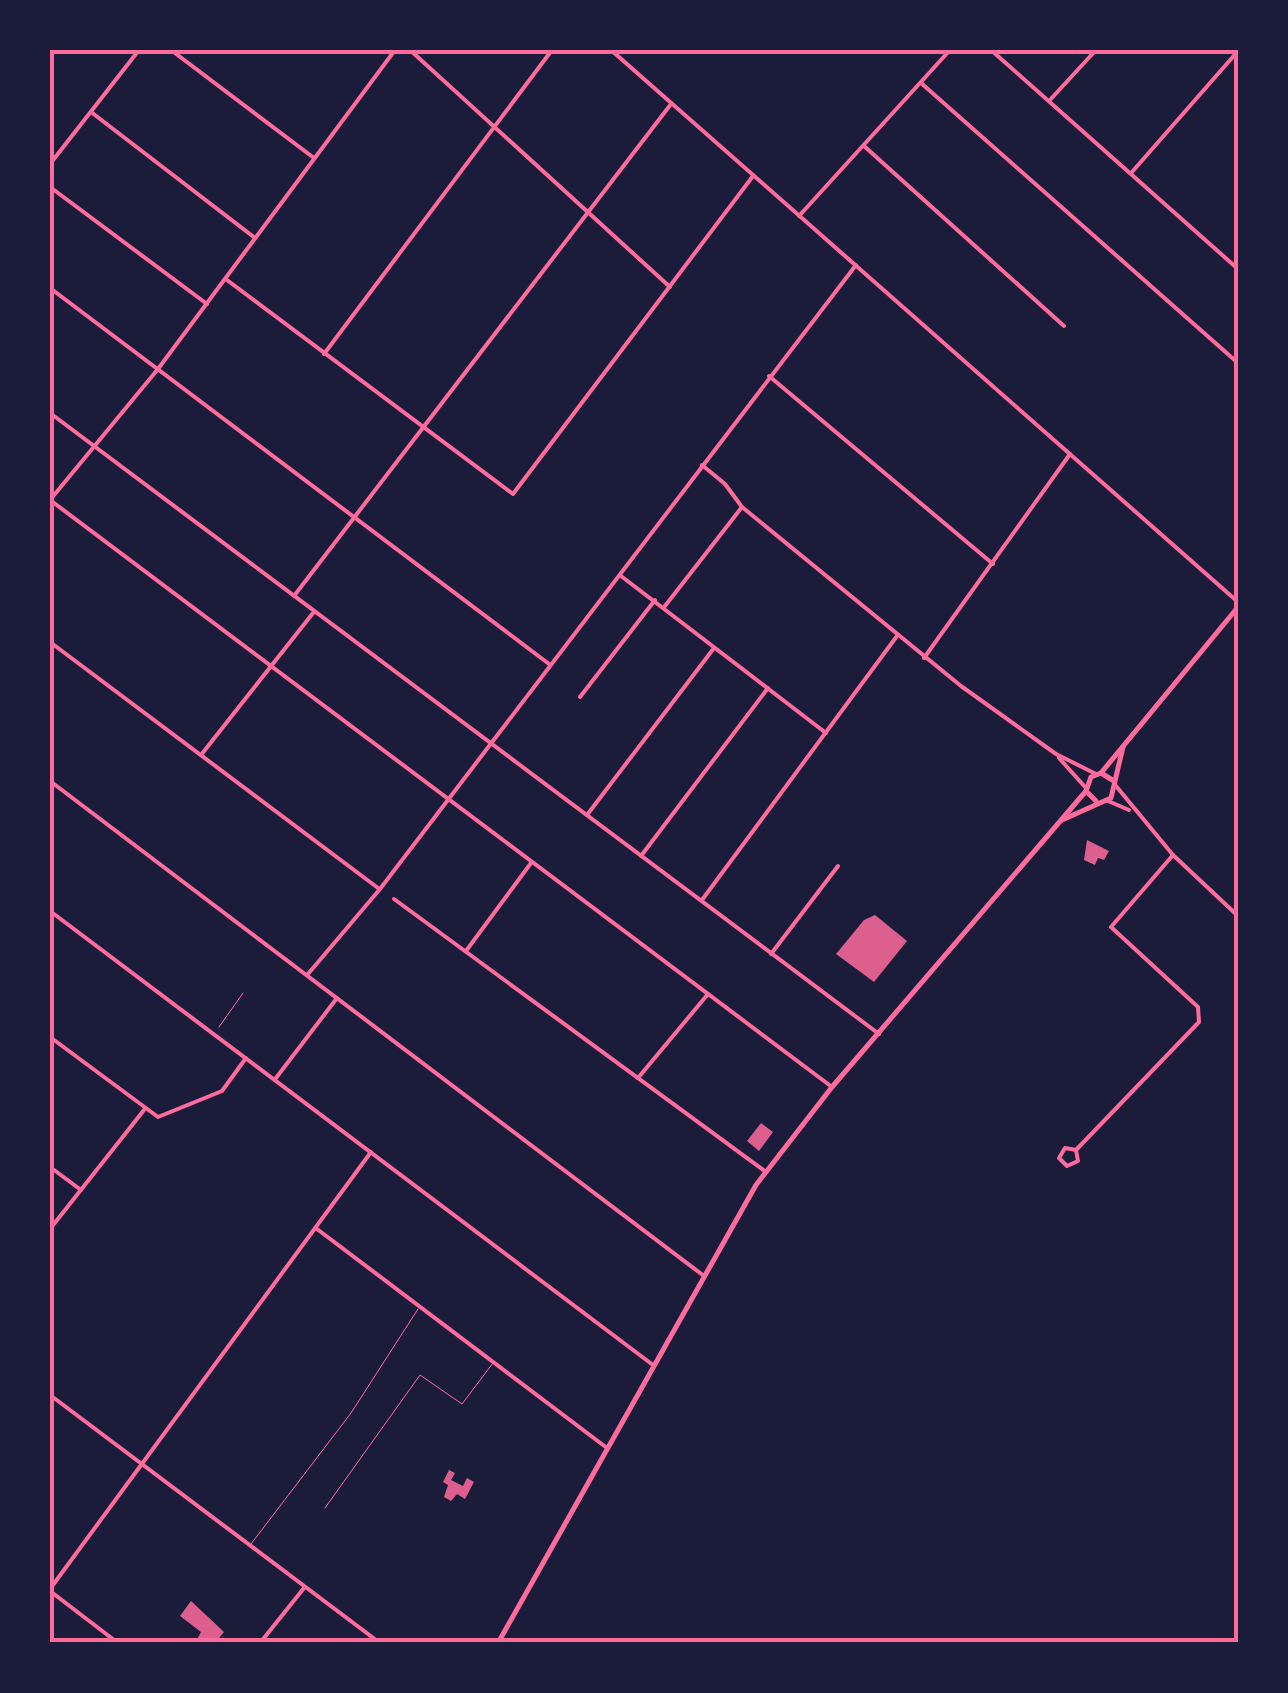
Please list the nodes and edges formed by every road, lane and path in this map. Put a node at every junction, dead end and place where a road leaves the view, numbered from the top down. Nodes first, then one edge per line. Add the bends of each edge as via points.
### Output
1 (139, 50) edge
2 (171, 50) edge
3 (395, 50) edge
4 (410, 50) edge
5 (552, 50) edge
6 (611, 50) edge
7 (950, 50) edge
8 (991, 50) edge
9 (1096, 50) edge
10 (1238, 51) edge
11 (921, 83) junction
12 (1050, 101) junction
13 (671, 104) junction
14 (92, 112) junction
15 (495, 128) junction
16 (864, 146) junction
17 (314, 158) junction
18 (50, 164) edge
19 (1132, 173) junction
20 (753, 176) junction
21 (50, 187) edge
22 (584, 212) junction
23 (799, 216) junction
24 (255, 238) junction
25 (856, 265) junction
26 (1238, 269) edge
27 (225, 278) junction
28 (670, 287) junction
29 (50, 288) edge
30 (206, 304) junction
31 (1064, 326) dead end
32 (324, 354) junction
33 (1238, 363) edge
34 (158, 369) junction
35 (769, 376) junction
36 (50, 413) edge
37 (421, 426) junction
38 (94, 446) junction
39 (1071, 453) junction
40 (702, 466) junction
41 (50, 500) edge
42 (742, 507) junction
43 (352, 518) junction
44 (993, 564) junction
45 (621, 576) junction
46 (294, 596) junction
47 (656, 600) junction
48 (1238, 605) edge
49 (665, 606) junction
50 (314, 612) junction
51 (897, 636) junction
52 (50, 642) edge
53 (714, 647) junction
54 (924, 658) junction
55 (549, 664) junction
56 (272, 667) junction
57 (768, 688) junction
58 (580, 697) dead end
59 (826, 733) junction
60 (1126, 740) junction
61 (490, 744) junction
62 (201, 754) junction
63 (1056, 754) junction
64 (1099, 773) junction
65 (50, 780) edge
66 (1115, 784) junction
67 (1086, 789) junction
68 (448, 800) junction
69 (1108, 801) junction
70 (1099, 802) junction
71 (1133, 812) junction
72 (586, 815) junction
73 (1056, 823) junction
74 (1172, 855) junction
75 (641, 856) junction
76 (531, 863) junction
77 (838, 866) dead end
78 (380, 889) junction
79 (394, 899) dead end
80 (702, 900) junction
81 (50, 910) edge
82 (1238, 916) edge
83 (466, 951) junction
84 (772, 954) junction
85 (308, 974) junction
86 (243, 993) dead end
87 (708, 994) junction
88 (337, 998) junction
89 (214, 1034) junction
90 (878, 1034) junction
91 (50, 1037) edge
92 (246, 1058) junction
93 (638, 1078) junction
94 (275, 1080) junction
95 (832, 1087) junction
96 (144, 1110) junction
97 (1076, 1150) dead end
98 (371, 1152) junction
99 (50, 1167) edge
100 (766, 1172) junction
101 (81, 1190) junction
102 (318, 1229) junction
103 (50, 1230) edge
104 (704, 1276) junction
105 (420, 1307) junction
106 (494, 1362) junction
107 (654, 1365) junction
108 (50, 1394) edge
109 (607, 1448) junction
110 (143, 1466) junction
111 (325, 1508) dead end
112 (250, 1546) junction
113 (304, 1588) junction
114 (50, 1590) edge
115 (499, 1640) edge
116 (118, 1643) edge
117 (260, 1643) edge
118 (380, 1643) edge
119 (509, 1643) edge
120 (728, 1643) edge
121 (736, 1643) edge

1 - 14 street
2 - 17 street
3 - 17 street
4 - 15 street
5 - 15 street
6 - 13 street
7 - 11 street
8 - 12 street
9 - 12 street
10 - 19 street
11 - 16 street
11 - 33 street
12 - 19 street
13 - 20 street
13 - 22 street
14 - 18 street
14 - 24 street
15 - 22 street
15 - 32 street
16 - 23 street
16 - 31 street
17 - 24 street
19 - 26 street
20 - 23 street
20 - 28 street
21 - 30 street
22 - 28 street
22 - 37 street
23 - 25 street
24 - 27 street
25 - 35 street
25 - 39 street
27 - 30 street
27 - 32 street
28 - 37 street via 512,494
29 - 34 street
30 - 34 street
32 - 37 street
34 - 38 street
34 - 43 street
35 - 40 street
35 - 44 street
36 - 38 street
37 - 43 street
38 - 41 street
38 - 46 street
39 - 44 street
39 - 48 street
40 - 42 street
40 - 45 street
41 - 56 street
42 - 49 street
42 - 51 street
43 - 46 street
43 - 55 street
44 - 54 street
45 - 47 street
45 - 55 street
46 - 50 street
47 - 49 street
47 - 58 street
48 - 60 main road
49 - 53 street
50 - 56 street
50 - 61 street
51 - 54 street
51 - 59 street
52 - 62 street
53 - 57 street
53 - 72 street
54 - 63 street
55 - 61 street
56 - 62 street
56 - 68 street
57 - 59 street
57 - 75 street
59 - 80 street
60 - 64 main road
60 - 66 main road
61 - 68 street
61 - 72 street
62 - 78 street
63 - 64 street
63 - 67 street
64 - 66 main road
64 - 67 main road
65 - 85 street
66 - 69 main road
66 - 71 street
67 - 70 main road
67 - 73 main road
68 - 76 street
68 - 78 street
69 - 70 main road
69 - 71 street
70 - 73 main road
71 - 74 street
72 - 75 street
73 - 90 main road
74 - 82 street
74 - 97 street via 1110,926 1198,1008 1199,1022
75 - 80 street
76 - 83 street
76 - 87 street
77 - 84 street
78 - 85 street
79 - 83 street
80 - 84 street
81 - 89 street
83 - 93 street
84 - 90 street
85 - 88 street
86 - 89 path
87 - 93 street
87 - 95 street
88 - 94 street
88 - 104 street
89 - 92 street
90 - 95 main road
91 - 96 street
92 - 94 street
92 - 96 street via 218,1094 164,1116
93 - 100 street
94 - 98 street
95 - 100 main road
96 - 101 street
98 - 102 street
98 - 107 street
99 - 101 street
100 - 104 main road
101 - 103 street
102 - 105 street
102 - 110 street
104 - 107 main road
105 - 106 street
105 - 112 lane via 352,1413
106 - 109 street
106 - 111 lane via 462,1404 420,1375
107 - 109 main road
108 - 110 street
109 - 115 main road
110 - 112 street
110 - 114 street
112 - 113 street
113 - 117 street
113 - 118 street
114 - 116 street
115 - 119 street
120 - 121 street

